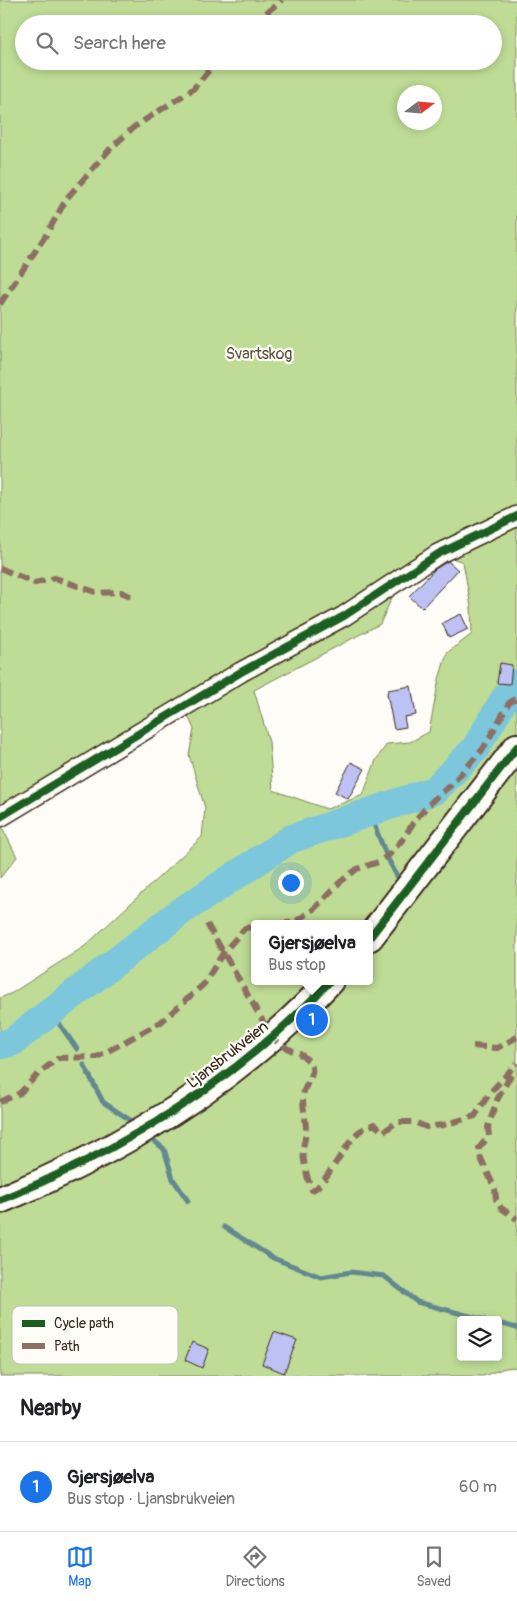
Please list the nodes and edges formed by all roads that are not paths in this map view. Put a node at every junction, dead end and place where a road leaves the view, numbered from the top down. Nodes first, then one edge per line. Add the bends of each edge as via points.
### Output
1 (517, 516) edge
2 (517, 747) edge
3 (0, 817) edge
4 (373, 933) edge
5 (326, 985) edge
6 (0, 1200) edge

1 - 3 street via 438,554 344,616 242,672
2 - 4 main road
5 - 6 main road, Ljansbrukveien via 223,1078 180,1107 64,1171

